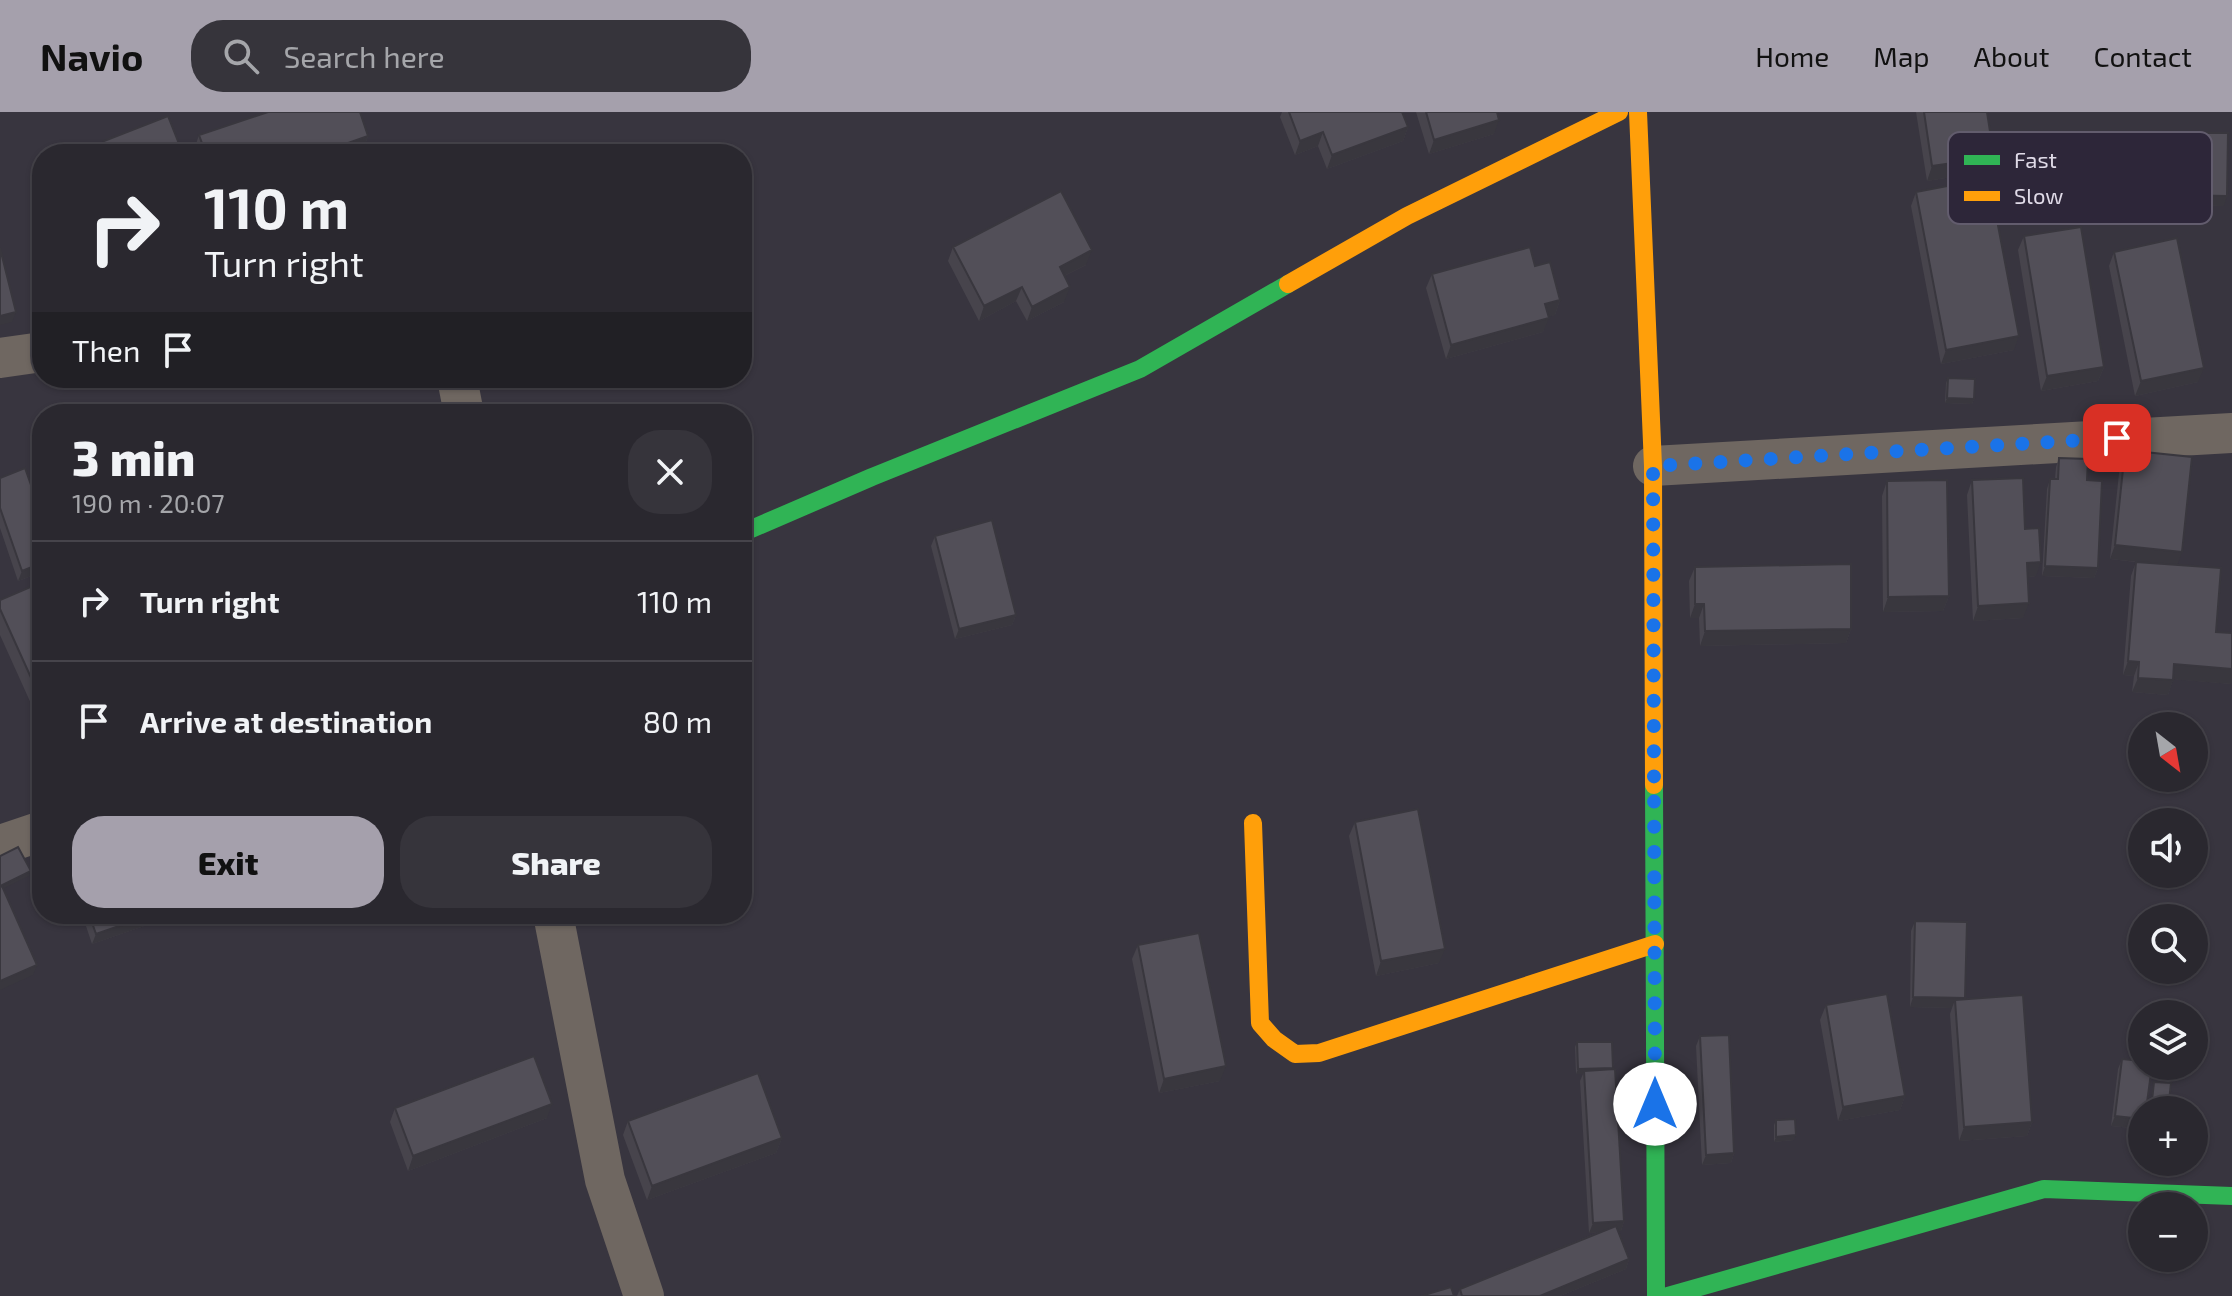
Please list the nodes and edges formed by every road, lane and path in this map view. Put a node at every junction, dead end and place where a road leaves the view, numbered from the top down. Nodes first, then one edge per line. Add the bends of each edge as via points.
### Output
1 (1619, 112) edge
2 (1638, 112) edge
3 (32, 353) edge
4 (0, 358) edge
5 (2232, 433) edge
6 (1653, 466) junction
7 (752, 529) edge
8 (1253, 823) dead end
9 (32, 834) edge
10 (0, 845) edge
11 (555, 924) edge
12 (1655, 944) junction
13 (2232, 1196) edge
14 (644, 1296) edge
15 (1656, 1296) edge
16 (1668, 1296) edge

1 - 7 street via 1407,216 1140,369
2 - 6 street
3 - 4 street
5 - 6 street
6 - 12 street
8 - 12 street via 1260,1023 1295,1054 1319,1053
9 - 10 street
11 - 14 street via 605,1180
12 - 15 street
13 - 16 street via 2044,1189

